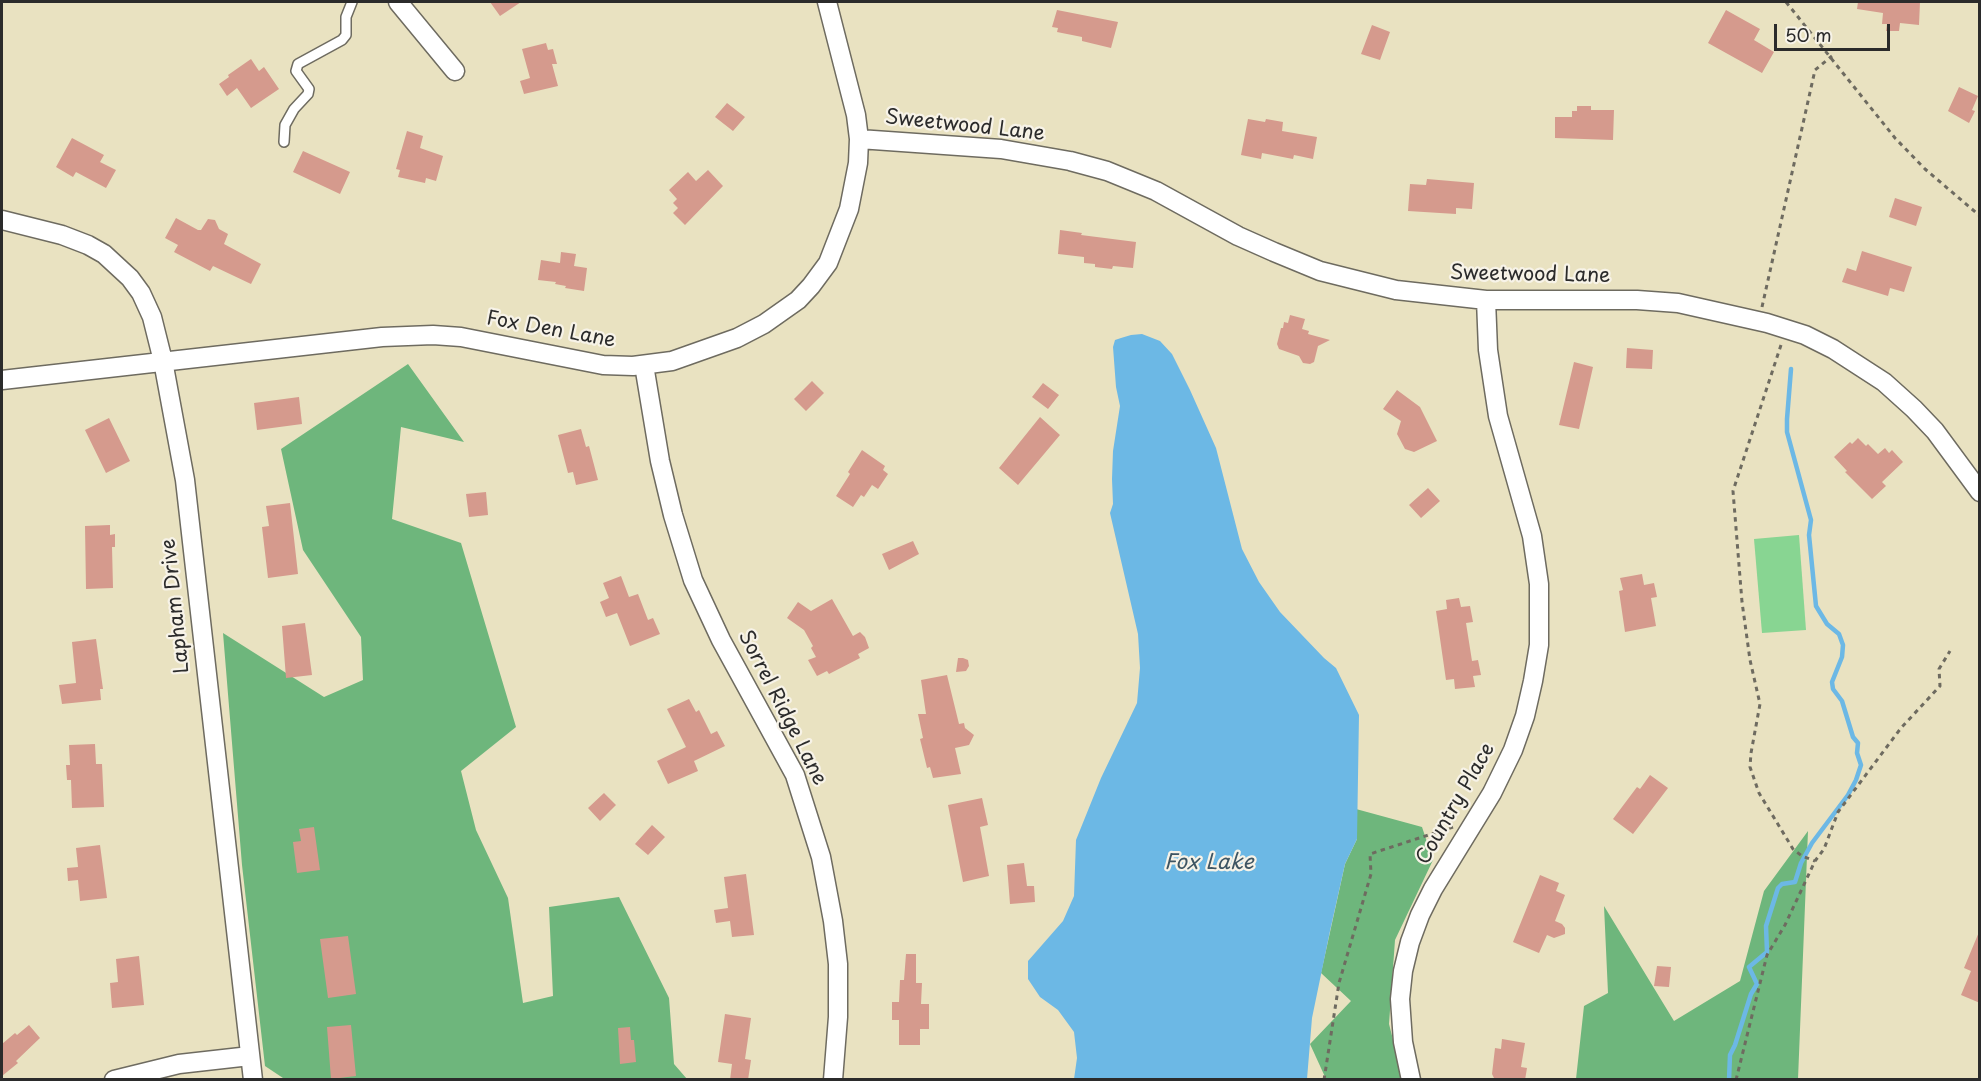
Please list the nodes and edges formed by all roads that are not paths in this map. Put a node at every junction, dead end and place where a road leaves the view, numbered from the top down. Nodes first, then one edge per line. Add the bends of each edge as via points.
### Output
1 (352, 2) edge
2 (398, 2) edge
3 (827, 2) edge
4 (455, 71) dead end
5 (859, 139) junction
6 (284, 142) dead end
7 (2, 220) edge
8 (1486, 300) junction
9 (163, 361) junction
10 (644, 365) junction
11 (2, 380) edge
12 (1980, 492) edge
13 (250, 1056) junction
14 (114, 1080) edge
15 (253, 1080) edge
16 (833, 1080) edge
17 (1411, 1080) edge

1 - 6 lane via 342,40 298,64 296,70 309,89 285,125
2 - 4 street
3 - 5 street, Fox Den Lane
5 - 8 street, Sweetwood Lane via 1001,149 1070,161 1156,191 1238,236 1320,271 1396,290
5 - 10 street, Fox Den Lane via 849,208 828,262 812,286 764,324 737,338 672,361
7 - 9 street, Lapham Drive via 62,235 104,254 141,293 152,317
8 - 12 street, Sweetwood Lane via 1677,303 1787,329 1833,349 1884,382 1935,431
8 - 17 street, Country Place via 1488,350 1500,427 1532,536 1540,609 1539,645 1525,716 1513,750 1492,793 1433,889 1410,942 1400,999
9 - 10 street, Fox Den Lane via 433,335 603,365
9 - 11 street, Fox Den Lane
9 - 13 street, Lapham Drive via 184,480
10 - 16 street, Sorrel Ridge Lane via 665,482 693,580 795,775 821,857 838,964
13 - 14 street via 179,1064
13 - 15 street, Lapham Drive

